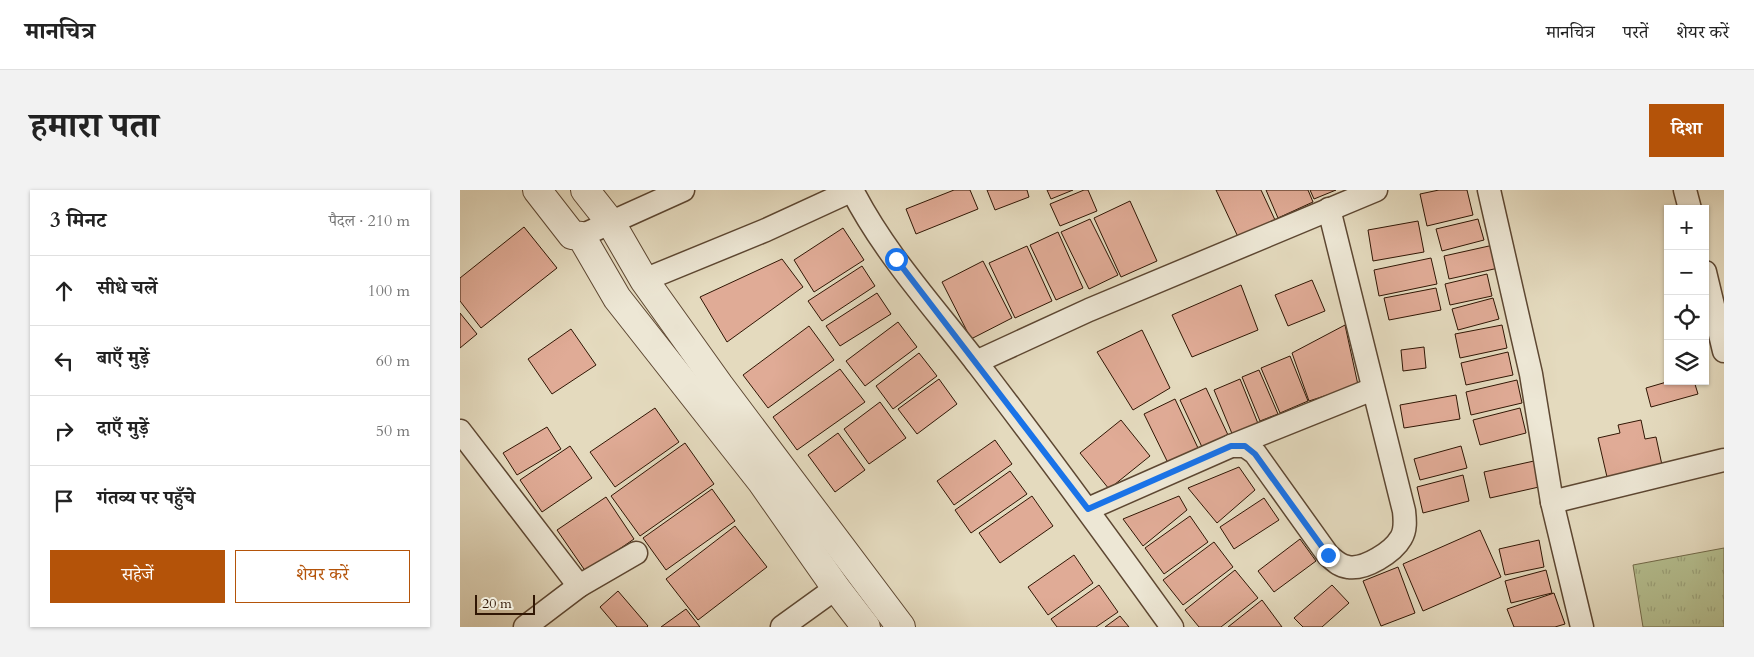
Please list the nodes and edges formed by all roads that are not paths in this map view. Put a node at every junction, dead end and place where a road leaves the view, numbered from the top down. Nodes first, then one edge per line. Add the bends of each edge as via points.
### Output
1 (537, 190) edge
2 (585, 190) edge
3 (683, 190) edge
4 (852, 190) edge
5 (1376, 190) edge
6 (1489, 190) edge
7 (1685, 190) edge
8 (1689, 205) edge
9 (1329, 209) junction
10 (611, 223) junction
11 (581, 236) junction
12 (644, 280) junction
13 (1709, 289) edge
14 (1724, 351) edge
15 (976, 362) junction
16 (1373, 389) junction
17 (460, 431) edge
18 (1231, 446) junction
19 (1724, 460) edge
20 (1552, 502) junction
21 (1088, 509) junction
22 (636, 553) dead end
23 (579, 586) junction
24 (836, 588) junction
25 (525, 627) edge
26 (782, 627) edge
27 (866, 627) edge
28 (901, 627) edge
29 (1172, 627) edge
30 (1582, 627) edge

1 - 11 street via 572,235
2 - 10 street
3 - 10 street
4 - 12 street via 766,230
4 - 15 street via 896,259
5 - 9 street
6 - 20 street via 1531,374
7 - 8 street
9 - 15 street via 1089,310
9 - 16 street
10 - 11 street
10 - 12 street
11 - 24 street via 617,298 762,481
12 - 28 street via 718,385
13 - 14 street
15 - 21 street
16 - 18 street
16 - 18 street via 1406,525 1395,547 1363,565 1350,568 1338,564 1328,555 1255,454 1245,446
17 - 23 street
18 - 21 street
19 - 20 street
20 - 30 street
21 - 29 street
22 - 23 street
23 - 25 street
24 - 26 street
24 - 27 street

